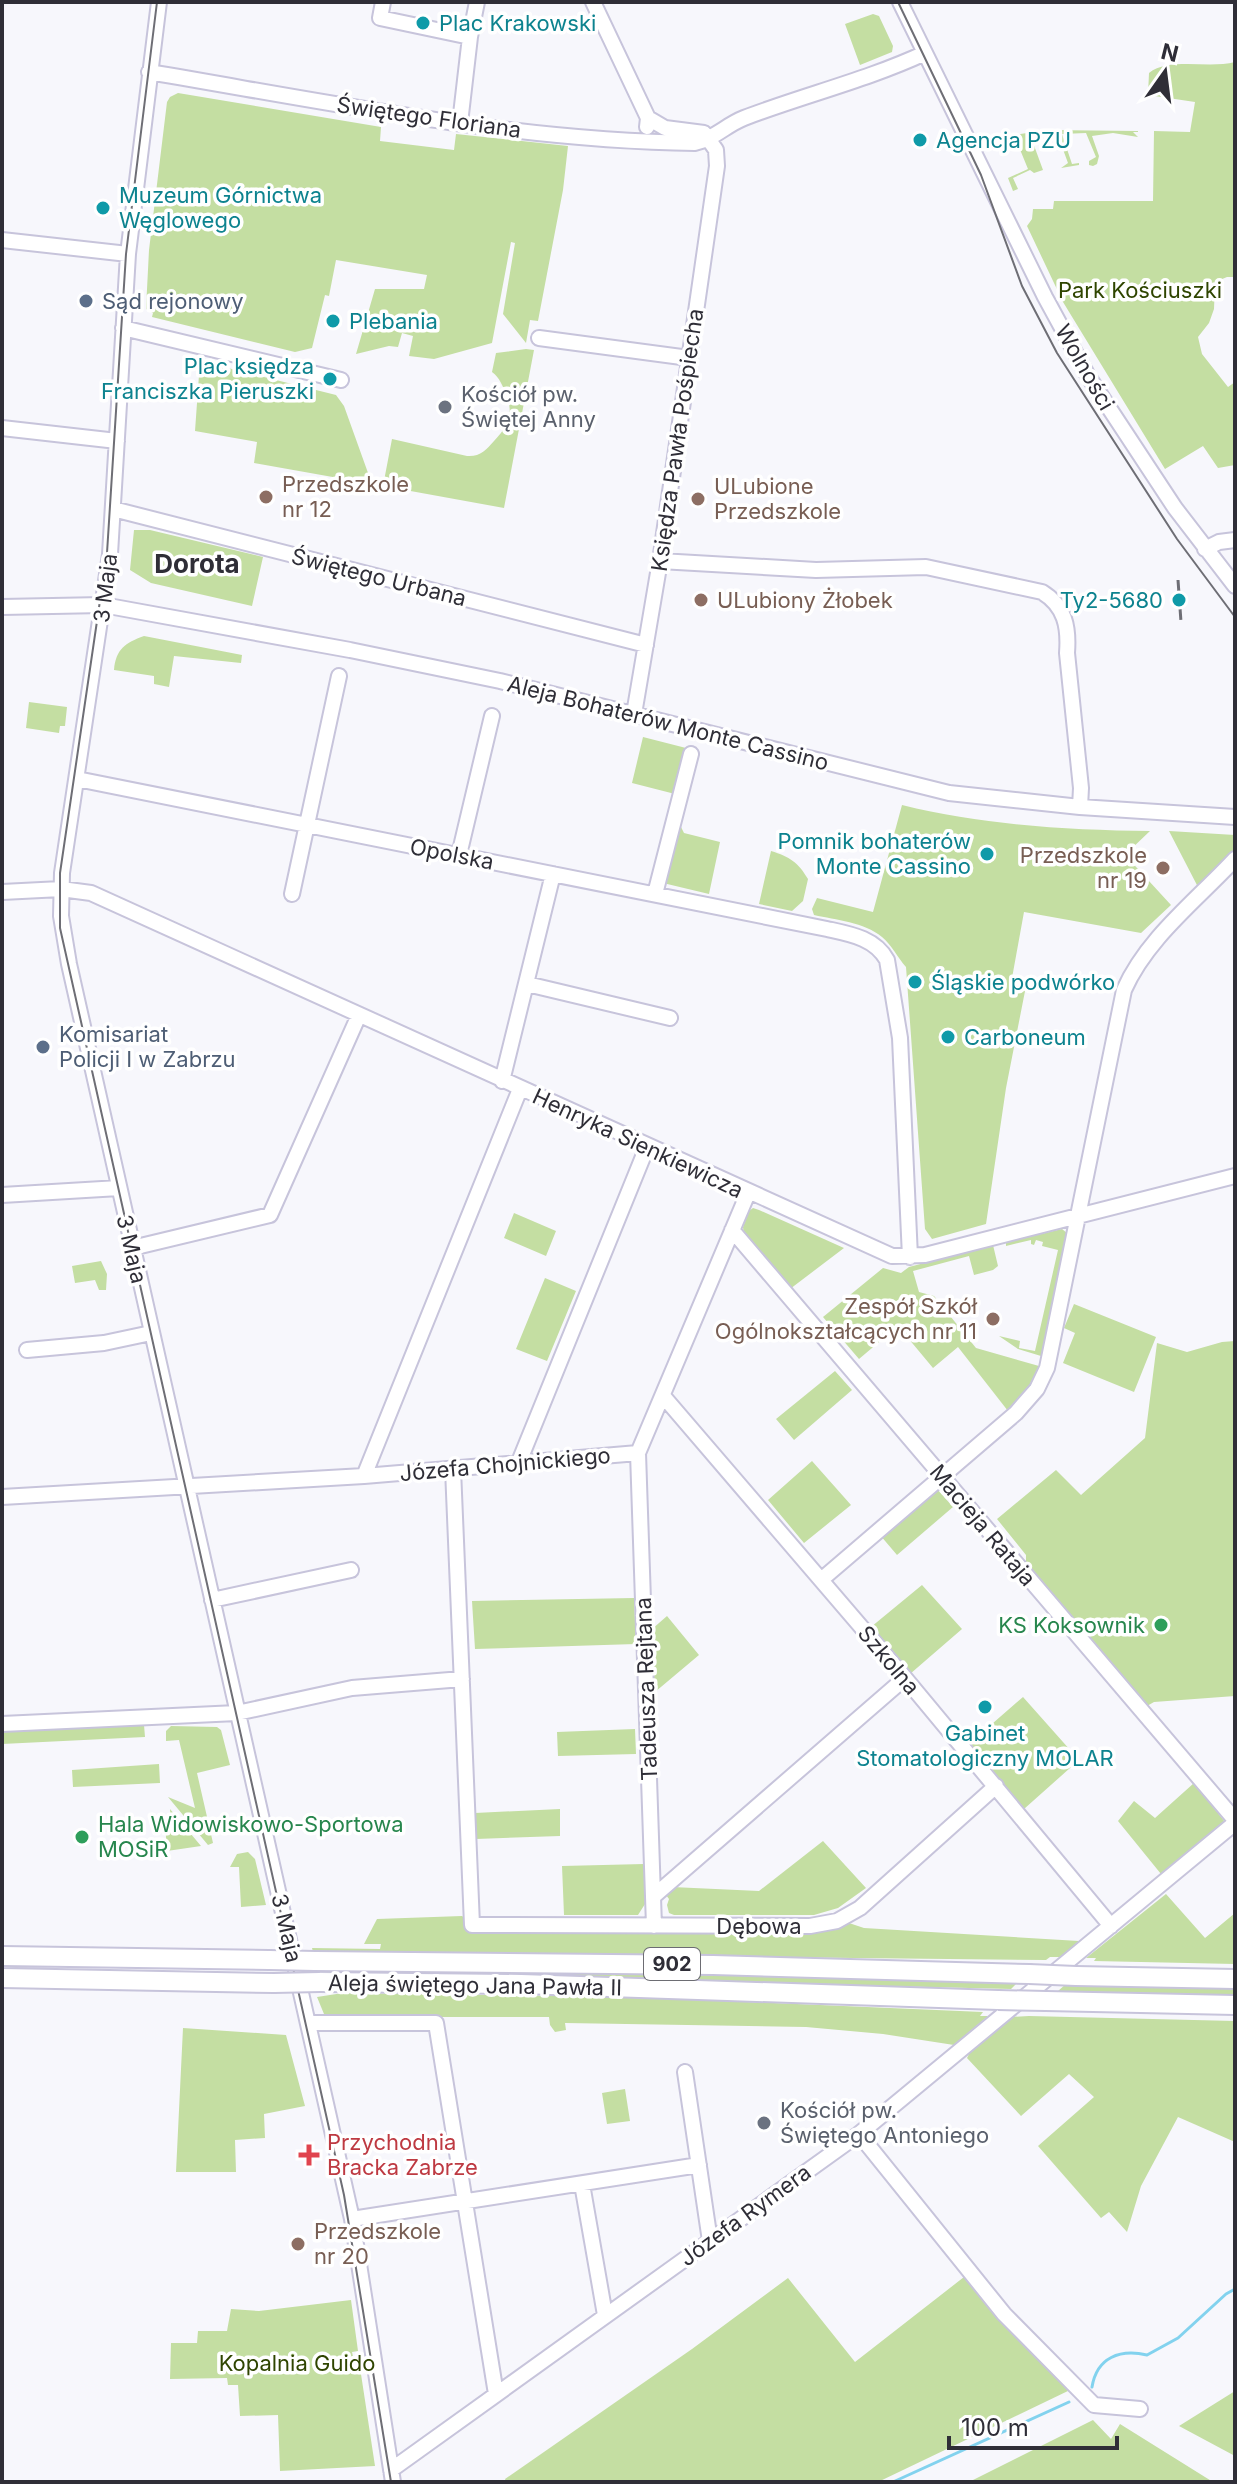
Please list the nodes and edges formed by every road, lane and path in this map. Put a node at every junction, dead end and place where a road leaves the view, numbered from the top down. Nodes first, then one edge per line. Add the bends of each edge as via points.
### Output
1 (159, 2) edge
2 (383, 2) edge
3 (477, 2) edge
4 (593, 2) edge
5 (900, 2) edge
6 (470, 37) junction
7 (925, 53) junction
8 (149, 72) junction
9 (648, 118) junction
10 (460, 123) junction
11 (733, 123) junction
12 (628, 139) junction
13 (710, 139) junction
14 (717, 166) junction
15 (2, 240) edge
16 (128, 254) junction
17 (123, 328) junction
18 (539, 338) dead end
19 (689, 358) junction
20 (341, 380) dead end
21 (2, 428) edge
22 (117, 441) junction
23 (113, 509) junction
24 (1235, 540) edge
25 (1205, 549) junction
26 (660, 561) junction
27 (1235, 586) edge
28 (103, 605) junction
29 (2, 607) edge
30 (646, 645) junction
31 (339, 676) dead end
32 (634, 714) junction
33 (492, 716) dead end
34 (691, 754) dead end
35 (77, 779) junction
36 (1080, 807) junction
37 (1235, 817) edge
38 (306, 825) junction
39 (459, 855) junction
40 (1235, 859) edge
41 (553, 874) junction
42 (61, 889) junction
43 (2, 892) edge
44 (292, 894) dead end
45 (655, 894) junction
46 (527, 984) junction
47 (359, 1015) junction
48 (670, 1018) dead end
49 (502, 1081) junction
50 (520, 1089) junction
51 (647, 1147) junction
52 (1235, 1176) edge
53 (119, 1188) junction
54 (748, 1193) junction
55 (2, 1195) edge
56 (1077, 1214) junction
57 (732, 1230) junction
58 (132, 1248) junction
59 (910, 1257) junction
60 (151, 1333) junction
61 (27, 1350) dead end
62 (664, 1397) junction
63 (638, 1453) junction
64 (519, 1462) junction
65 (453, 1469) junction
66 (364, 1476) junction
67 (942, 1476) junction
68 (186, 1487) junction
69 (2, 1497) edge
70 (351, 1570) dead end
71 (821, 1580) junction
72 (212, 1600) junction
73 (905, 1678) junction
74 (462, 1679) junction
75 (237, 1713) junction
76 (2, 1724) edge
77 (996, 1786) junction
78 (1235, 1821) edge
79 (654, 1896) junction
80 (654, 1926) junction
81 (1111, 1926) junction
82 (2, 1949) edge
83 (2, 1956) edge
84 (69, 1957) junction
85 (2, 1979) edge
86 (1235, 1979) edge
87 (1235, 2005) edge
88 (308, 2023) junction
89 (685, 2072) dead end
90 (859, 2134) junction
91 (699, 2165) junction
92 (582, 2184) junction
93 (465, 2203) junction
94 (352, 2219) junction
95 (710, 2241) junction
96 (605, 2315) junction
97 (496, 2394) junction
98 (1140, 2409) dead end
99 (392, 2476) edge

1 - 8 street, 3 Maja
2 - 6 street via 380,18
3 - 6 street
4 - 9 street
5 - 7 street, Wolności
6 - 10 street
7 - 11 street
7 - 25 street, Wolności via 1067,340
8 - 10 street, Świętego Floriana
8 - 16 street, 3 Maja
9 - 12 street via 642,134
9 - 13 street via 665,128 699,131
10 - 12 street, Świętego Floriana
11 - 13 street
11 - 14 street, Księdza Pawła Pośpiecha
12 - 13 street, Świętego Floriana
13 - 14 street, Księdza Pawła Pośpiecha
14 - 19 street, Księdza Pawła Pośpiecha
15 - 16 street
16 - 17 street, 3 Maja
17 - 20 street
17 - 22 street, 3 Maja
18 - 19 street
19 - 26 street, Księdza Pawła Pośpiecha
21 - 22 street
22 - 23 street, 3 Maja
23 - 28 street, 3 Maja
23 - 30 street, Świętego Urbana
24 - 25 street
25 - 27 street, Wolności
26 - 30 street, Księdza Pawła Pośpiecha
26 - 36 street via 816,570 926,567 1042,592 1065,617
28 - 29 street, Aleja Bohaterów Monte Cassino
28 - 32 street, Aleja Bohaterów Monte Cassino via 500,681
28 - 35 street, 3 Maja
30 - 32 street, Księdza Pawła Pośpiecha
31 - 38 street
32 - 36 street, Aleja Bohaterów Monte Cassino via 935,790
33 - 39 street
34 - 45 street
35 - 38 street, Opolska
35 - 42 street, 3 Maja
36 - 37 street, Aleja Bohaterów Monte Cassino
38 - 39 street, Opolska
38 - 44 street
39 - 41 street, Opolska
40 - 56 street via 1163,932 1124,990
41 - 45 street, Opolska
41 - 46 street
42 - 43 street, Henryka Sienkiewicza
42 - 47 street, Henryka Sienkiewicza via 91,893
42 - 53 street, 3 Maja via 62,928
45 - 59 street, Opolska via 827,929 881,949 900,1038
46 - 48 street
46 - 49 street
47 - 49 street, Henryka Sienkiewicza
47 - 58 street via 270,1215
49 - 50 street, Henryka Sienkiewicza
50 - 51 street, Henryka Sienkiewicza
50 - 66 street
51 - 54 street, Henryka Sienkiewicza
51 - 64 street
52 - 56 street, Henryka Sienkiewicza
53 - 55 street
53 - 58 street, 3 Maja
54 - 57 street, Józefa Chojnickiego
54 - 59 street, Henryka Sienkiewicza via 875,1251
56 - 59 street, Henryka Sienkiewicza
56 - 67 street via 1047,1368 1037,1389
57 - 62 street, Józefa Chojnickiego
57 - 67 street, Macieja Rataja
58 - 60 street, 3 Maja
60 - 61 street
60 - 68 street, 3 Maja
62 - 63 street, Józefa Chojnickiego
62 - 71 street, Szkolna
63 - 64 street, Józefa Chojnickiego
63 - 79 street, Tadeusza Rejtana
64 - 65 street, Józefa Chojnickiego
65 - 66 street, Józefa Chojnickiego
65 - 74 street
66 - 68 street, Józefa Chojnickiego
67 - 71 street
67 - 78 street, Macieja Rataja
68 - 69 street, Józefa Chojnickiego
68 - 72 street, 3 Maja
70 - 72 street
71 - 73 street, Szkolna
72 - 75 street, 3 Maja
73 - 77 street, Szkolna
73 - 79 street
74 - 75 street via 352,1688
74 - 80 street, Dębowa via 472,1925
75 - 76 street
75 - 88 street, 3 Maja
77 - 80 street, Dębowa via 860,1908 837,1921 810,1926
77 - 81 street, Szkolna
78 - 81 street, Józefa Rymera
79 - 80 street, Tadeusza Rejtana
81 - 90 street, Józefa Rymera
82 - 84 main road
83 - 84 main road, Aleja świętego Jana Pawła II / 902
84 - 86 main road, Aleja świętego Jana Pawła II / 902, bridge via 713,1965
85 - 87 main road, Aleja świętego Jana Pawła II / 902, bridge via 521,1984
88 - 93 street via 436,2023
88 - 94 street, 3 Maja
89 - 91 street
90 - 95 street, Józefa Rymera
90 - 98 street via 1004,2314 1094,2405
91 - 92 street
91 - 95 street
92 - 93 street
92 - 96 street
93 - 94 street
93 - 97 street
94 - 99 street, 3 Maja
95 - 96 street, Józefa Rymera
96 - 97 street, Józefa Rymera
97 - 99 street, Józefa Rymera

